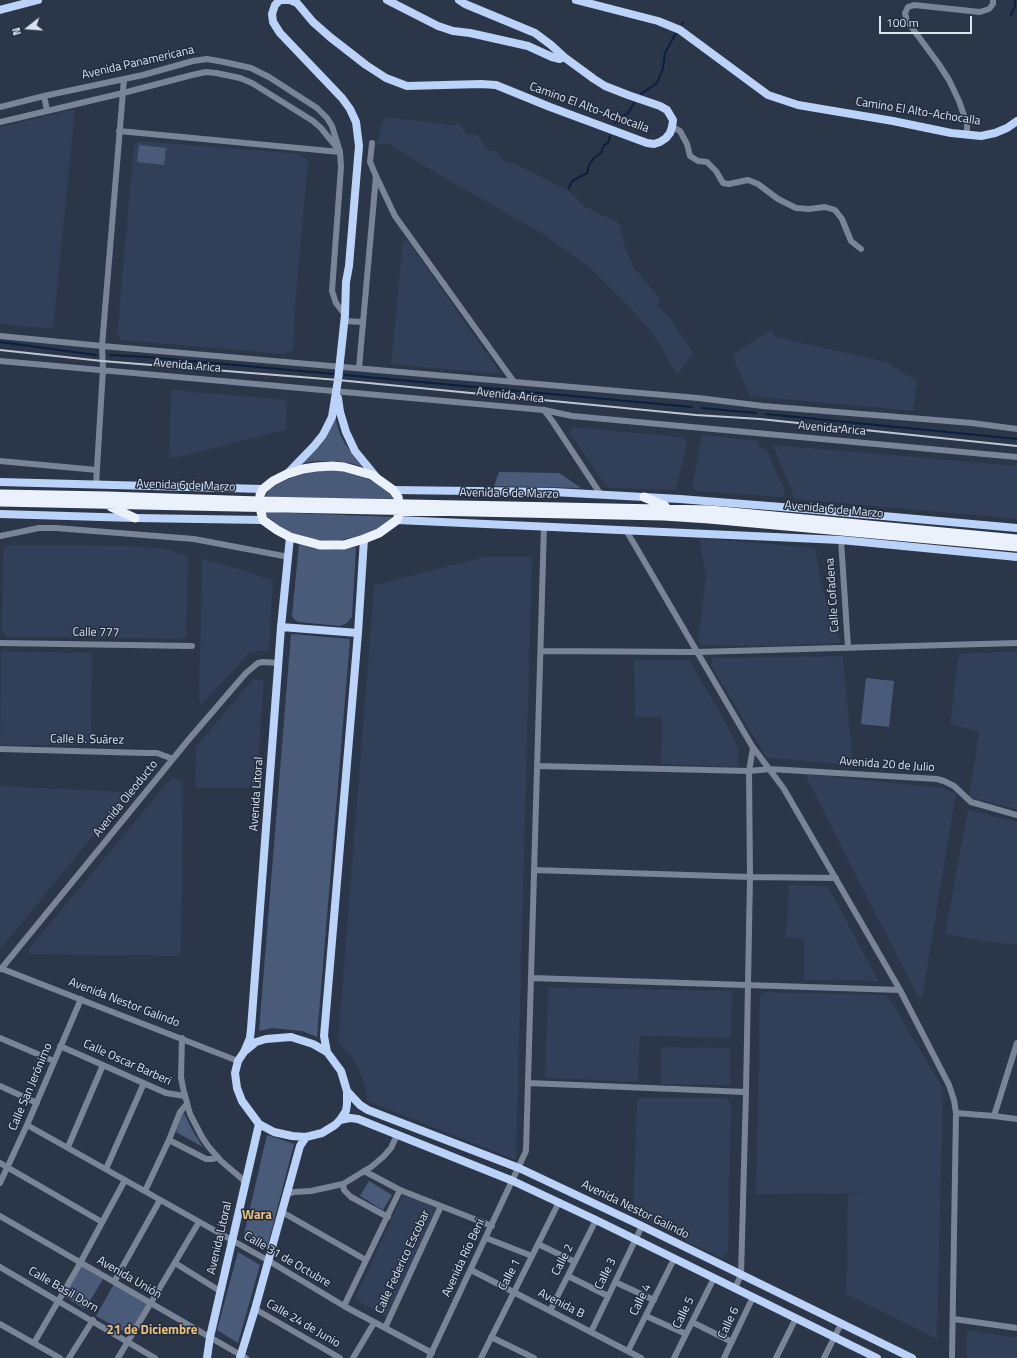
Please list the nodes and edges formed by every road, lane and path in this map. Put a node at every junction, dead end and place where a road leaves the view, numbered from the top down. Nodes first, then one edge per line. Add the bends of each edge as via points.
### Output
1 (38, 0) edge
2 (289, 0) edge
3 (387, 0) edge
4 (459, 0) edge
5 (576, 0) edge
6 (993, 0) edge
7 (0, 10) edge
8 (564, 57) junction
9 (124, 79) junction
10 (123, 92) junction
11 (44, 96) junction
12 (0, 107) edge
13 (47, 110) junction
14 (1017, 121) edge
15 (0, 122) edge
16 (672, 127) junction
17 (119, 131) junction
18 (967, 134) junction
19 (372, 143) dead end
20 (340, 152) junction
21 (376, 176) junction
22 (861, 249) dead end
23 (344, 318) junction
24 (363, 322) junction
25 (0, 336) edge
26 (102, 346) junction
27 (0, 361) edge
28 (340, 366) junction
29 (359, 368) junction
30 (103, 369) junction
31 (514, 382) junction
32 (337, 391) junction
33 (544, 410) junction
34 (1017, 429) edge
35 (1017, 457) edge
36 (0, 461) edge
37 (97, 470) junction
38 (287, 474) junction
39 (377, 478) junction
40 (0, 482) edge
41 (96, 484) junction
42 (263, 489) junction
43 (393, 490) junction
44 (0, 494) edge
45 (601, 495) junction
46 (644, 497) junction
47 (0, 502) edge
48 (106, 505) junction
49 (260, 505) junction
50 (670, 508) junction
51 (399, 512) junction
52 (0, 514) edge
53 (136, 518) junction
54 (263, 520) junction
55 (544, 526) junction
56 (1017, 528) edge
57 (626, 530) junction
58 (0, 536) edge
59 (290, 537) junction
60 (364, 539) junction
61 (1017, 539) edge
62 (841, 540) junction
63 (1017, 547) edge
64 (289, 557) junction
65 (1017, 557) edge
66 (281, 627) junction
67 (358, 633) junction
68 (0, 643) edge
69 (1017, 643) edge
70 (192, 646) dead end
71 (848, 647) junction
72 (540, 651) junction
73 (697, 652) junction
74 (279, 663) junction
75 (754, 748) junction
76 (0, 750) edge
77 (173, 759) junction
78 (537, 766) junction
79 (770, 769) junction
80 (749, 771) junction
81 (1017, 815) edge
82 (534, 870) junction
83 (750, 878) junction
84 (836, 878) junction
85 (1, 968) edge
86 (531, 978) junction
87 (748, 985) junction
88 (900, 990) junction
89 (81, 999) junction
90 (0, 1038) edge
91 (182, 1038) junction
92 (1017, 1043) edge
93 (60, 1046) junction
94 (244, 1052) junction
95 (327, 1052) junction
96 (54, 1061) junction
97 (238, 1061) junction
98 (103, 1065) junction
99 (144, 1083) junction
100 (528, 1083) junction
101 (0, 1086) edge
102 (347, 1091) junction
103 (746, 1092) junction
104 (185, 1096) junction
105 (37, 1103) junction
106 (187, 1104) junction
107 (956, 1113) junction
108 (994, 1116) junction
109 (1017, 1119) edge
110 (340, 1120) junction
111 (259, 1124) junction
112 (27, 1125) junction
113 (397, 1135) junction
114 (306, 1137) junction
115 (169, 1140) junction
116 (68, 1147) junction
117 (218, 1157) junction
118 (0, 1163) edge
119 (7, 1167) junction
120 (519, 1168) junction
121 (106, 1169) junction
122 (364, 1171) junction
123 (125, 1180) junction
124 (513, 1181) junction
125 (0, 1183) edge
126 (245, 1183) junction
127 (343, 1184) junction
128 (400, 1190) junction
129 (145, 1191) junction
130 (287, 1194) junction
131 (160, 1200) junction
132 (559, 1202) junction
133 (441, 1206) junction
134 (282, 1212) junction
135 (0, 1216) edge
136 (388, 1217) junction
137 (596, 1220) junction
138 (102, 1222) junction
139 (199, 1222) junction
140 (492, 1226) junction
141 (642, 1226) junction
142 (486, 1238) junction
143 (636, 1239) junction
144 (232, 1241) junction
145 (538, 1244) junction
146 (532, 1256) junction
147 (674, 1259) junction
148 (366, 1260) junction
149 (269, 1261) junction
150 (80, 1262) junction
151 (575, 1262) junction
152 (175, 1263) junction
153 (0, 1267) edge
154 (471, 1270) junction
155 (741, 1275) junction
156 (568, 1276) junction
157 (714, 1278) junction
158 (114, 1282) junction
159 (615, 1282) junction
160 (735, 1288) junction
161 (220, 1291) junction
162 (513, 1292) junction
163 (608, 1296) junction
164 (753, 1297) junction
165 (654, 1300) junction
166 (59, 1301) junction
167 (151, 1303) junction
168 (344, 1306) junction
169 (255, 1309) junction
170 (550, 1311) junction
171 (646, 1316) junction
172 (796, 1318) junction
173 (954, 1319) junction
174 (93, 1320) junction
175 (692, 1322) junction
176 (374, 1323) junction
177 (0, 1324) edge
178 (841, 1324) junction
179 (385, 1328) junction
180 (1017, 1328) edge
181 (591, 1332) junction
182 (686, 1334) junction
183 (210, 1336) junction
184 (491, 1337) junction
185 (834, 1337) junction
186 (128, 1341) junction
187 (732, 1342) junction
188 (34, 1343) junction
189 (629, 1354) edge
190 (206, 1356) edge
191 (430, 1356) edge
192 (867, 1356) edge
193 (242, 1357) edge
194 (726, 1357) edge
195 (60, 1358) edge
196 (69, 1358) edge
197 (118, 1358) edge
198 (156, 1358) edge
199 (340, 1358) edge
200 (353, 1358) edge
201 (481, 1358) edge
202 (534, 1358) edge
203 (641, 1358) edge
204 (674, 1358) edge
205 (776, 1358) edge
206 (824, 1358) edge
207 (877, 1358) edge
208 (912, 1358) edge
209 (952, 1358) edge

1 - 7 main road
2 - 16 main road, Camino El Alto-Achocalla via 297,3 324,32 366,65 386,78 407,86 496,85 647,143 660,142 670,133
2 - 23 main road, Camino El Alto-Achocalla via 280,0 275,5 273,22 280,33 342,98 356,122 359,160 350,266 351,282
3 - 8 main road via 453,31 528,46 560,59
4 - 8 main road, Camino El Alto-Achocalla via 535,33
5 - 18 main road, Camino El Alto-Achocalla via 658,20 680,30 755,86 785,101
6 - 18 street via 989,9 980,12 914,5 908,7 905,14 907,21 949,80 959,100 967,124
8 - 16 main road, Camino El Alto-Achocalla via 605,86 660,106 672,120
9 - 10 street
9 - 11 street, Avenida Panamericana
9 - 20 street, Avenida Panamericana via 207,59 251,68 317,108 332,126
10 - 13 street, Avenida Panamericana
10 - 17 street
10 - 20 street, Avenida Panamericana via 206,72 240,78 314,121
11 - 12 street, Avenida Panamericana
11 - 13 street
13 - 15 street, Avenida Panamericana
14 - 18 main road, Camino El Alto-Achocalla via 995,133 981,136
16 - 22 street via 680,131 690,156 698,161 707,162 723,183 748,180 796,208 825,207 835,210 842,218 851,241
17 - 20 street
17 - 26 street
19 - 21 street via 370,162
20 - 23 street, Avenida Panamericana via 332,291
21 - 24 street
21 - 31 street via 396,216
23 - 24 street
23 - 28 main road, Camino El Alto-Achocalla
24 - 29 street
25 - 26 street, Avenida Arica
26 - 28 street, Avenida Arica
26 - 30 street
27 - 30 street, Avenida Arica
28 - 29 street, Avenida Arica
28 - 32 main road, Camino El Alto-Achocalla
29 - 31 street, Avenida Arica
30 - 32 street, Avenida Arica
30 - 37 street
31 - 34 street, Avenida Arica
32 - 33 street, Avenida Arica
32 - 38 main road, Camino El Alto-Achocalla via 332,417 323,435
32 - 39 main road, Camino El Alto-Achocalla via 346,432 355,451
33 - 35 street, Avenida Arica via 572,416
33 - 45 street
36 - 37 street
37 - 41 street
38 - 39 highway via 332,466 360,471
38 - 42 highway
39 - 43 highway
40 - 41 main road, Avenida 6 de Marzo
41 - 42 main road, Avenida 6 de Marzo
42 - 49 highway
43 - 45 main road, Avenida 6 de Marzo
43 - 51 highway via 398,497
44 - 49 highway, Avenida 6 de Marzo via 115,496
45 - 46 main road, Avenida 6 de Marzo
46 - 50 highway
46 - 56 main road, Avenida 6 de Marzo
47 - 48 highway, Avenida 6 de Marzo
48 - 49 highway, Avenida 6 de Marzo
48 - 53 highway
49 - 51 highway, Avenida 6 de Marzo
49 - 54 highway
50 - 51 highway, Avenida 6 de Marzo
50 - 61 highway, Avenida 6 de Marzo
51 - 55 main road, Avenida 6 de Marzo
51 - 60 highway via 378,533
51 - 63 highway, Avenida 6 de Marzo via 664,516
52 - 53 main road
53 - 54 main road
54 - 59 highway
55 - 57 main road, Avenida 6 de Marzo
55 - 72 street, Avenida Río Beni
57 - 62 main road, Avenida 6 de Marzo
57 - 73 street
58 - 64 street via 38,528 56,528 194,539
59 - 60 highway via 320,544 344,544
59 - 64 main road, Avenida Litoral
60 - 67 main road
62 - 65 main road, Avenida 6 de Marzo
62 - 71 street, Calle Cofadena
64 - 66 main road, Avenida Litoral
66 - 67 main road
66 - 74 main road, Avenida Litoral
67 - 95 main road via 324,1036
68 - 70 street, Calle 777
69 - 71 street
71 - 73 street
72 - 73 street
72 - 78 street, Avenida Río Beni
73 - 75 street
74 - 77 street, Avenida Oleoducto via 258,663 246,672
74 - 94 main road, Avenida Litoral via 251,1029
75 - 79 street
75 - 80 street
76 - 77 street, Calle B. Suárez via 146,753
77 - 85 street, Avenida Oleoducto
78 - 80 street, Avenida 20 de Julio
78 - 82 street, Avenida Río Beni
79 - 80 street, Avenida 20 de Julio
79 - 81 street, Avenida 20 de Julio via 937,779 954,786 971,802
79 - 84 street
80 - 83 street
82 - 83 street
82 - 86 street, Avenida Río Beni
83 - 84 street
83 - 87 street
84 - 88 street
85 - 89 street, Avenida Nestor Galindo
86 - 87 street
86 - 100 street, Avenida Río Beni
87 - 88 street
87 - 103 street
88 - 107 street via 949,1085
89 - 91 street, Avenida Nestor Galindo
89 - 93 street, Calle San Jerónimo
90 - 96 street
91 - 97 street, Avenida Nestor Galindo
91 - 104 street via 181,1077
92 - 108 street
93 - 96 street, Calle San Jerónimo
93 - 98 street, Calle Oscar Barberi
94 - 95 main road via 256,1042 291,1037
94 - 97 main road
95 - 102 main road via 340,1071
96 - 105 street, Calle San Jerónimo
97 - 111 main road via 235,1073 236,1088
98 - 99 street, Calle Oscar Barberi
98 - 116 street
99 - 104 street, Calle Oscar Barberi via 166,1093
99 - 121 street
100 - 103 street
100 - 120 street, Avenida Río Beni via 526,1151
101 - 105 street
102 - 110 main road via 346,1111
102 - 120 main road, Avenida Nestor Galindo via 368,1110
103 - 155 street
104 - 106 street
105 - 112 street, Calle San Jerónimo
106 - 115 street via 180,1112
106 - 117 street via 202,1137
107 - 108 street
107 - 173 street
108 - 109 street
110 - 113 main road via 358,1119
110 - 114 main road via 322,1133
111 - 114 main road via 274,1132
111 - 126 main road, Avenida Litoral
112 - 116 street, Calle 31 de Octubre
112 - 119 street, Calle San Jerónimo
113 - 122 street via 383,1157
113 - 124 main road
114 - 130 main road via 300,1146
115 - 117 street via 206,1158
115 - 129 street
116 - 121 street, Calle 31 de Octubre
117 - 126 street
118 - 119 street
119 - 125 street, Calle San Jerónimo
119 - 138 street
120 - 124 street, Avenida Río Beni
120 - 141 main road, Avenida Nestor Galindo
121 - 123 street, Calle 31 de Octubre
122 - 127 street
122 - 128 street
123 - 129 street, Calle 31 de Octubre
123 - 138 street
124 - 132 main road
124 - 140 street, Avenida Río Beni
126 - 144 main road, Avenida Litoral
127 - 130 street
127 - 136 street via 344,1190 351,1196
128 - 133 street
128 - 136 street
129 - 131 street, Calle 31 de Octubre
130 - 134 main road
131 - 139 street, Calle 31 de Octubre
131 - 158 street
132 - 137 main road
132 - 145 street, Calle 1
133 - 140 street
133 - 179 street, Calle Federico Escobar
134 - 148 street
134 - 149 main road
135 - 150 street, Avenida Unión
136 - 148 street
137 - 143 main road
137 - 151 street, Calle 2
138 - 150 street
139 - 144 street, Calle 31 de Octubre
139 - 152 street
140 - 142 street, Avenida Río Beni
141 - 143 street, Calle 3
141 - 155 main road, Avenida Nestor Galindo
142 - 146 street
142 - 154 street, Avenida Río Beni
143 - 147 main road
143 - 159 street, Calle 3
144 - 149 street, Calle 31 de Octubre
144 - 161 main road, Avenida Litoral
145 - 146 street, Calle 1
145 - 151 street
146 - 162 street, Calle 1
147 - 157 main road
147 - 165 street, Calle 4
148 - 168 street
149 - 168 street, Calle 31 de Octubre
149 - 169 main road
150 - 158 street, Avenida Unión
150 - 166 street
151 - 156 street, Calle 2
152 - 161 street
152 - 167 street
153 - 166 street, Calle Basil Dorn
154 - 162 street, Avenida B
154 - 191 street, Avenida Río Beni
155 - 160 street
155 - 178 main road, Avenida Nestor Galindo
156 - 163 street
156 - 170 street, Calle 2
157 - 160 main road
157 - 175 street, Calle 5
158 - 167 street, Avenida Unión
159 - 163 street, Calle 3
159 - 165 street
160 - 164 main road
161 - 183 main road, Avenida Litoral
162 - 170 street, Avenida B
162 - 184 street, Calle 1
163 - 181 street, Calle 3
164 - 172 main road
164 - 187 street, Calle 6
165 - 171 street, Calle 4
166 - 174 street, Calle Basil Dorn
166 - 188 street
167 - 183 street, Avenida Unión
167 - 186 street
168 - 176 street, Calle 31 de Octubre
169 - 193 main road
169 - 199 street, Calle 24 de Junio
170 - 181 street, Avenida B
171 - 182 street
171 - 189 street, Calle 4
172 - 185 main road
172 - 205 street
173 - 180 street
173 - 209 street
174 - 186 street, Calle Basil Dorn
174 - 196 street
175 - 182 street, Calle 5
175 - 187 street
176 - 179 street, Calle 31 de Octubre
176 - 200 street
177 - 188 street
178 - 185 street
178 - 208 main road, Avenida Nestor Galindo
179 - 191 street, Calle 31 de Octubre
181 - 189 street, Avenida B
182 - 204 street, Calle 5
183 - 190 main road, Avenida Litoral
183 - 193 street, Avenida Unión
184 - 201 street, Calle 1
184 - 202 street
185 - 192 main road
185 - 206 street
186 - 197 street
186 - 198 street, Calle Basil Dorn
187 - 194 street, Calle 6
188 - 195 street
189 - 203 street, Avenida B
192 - 207 main road

